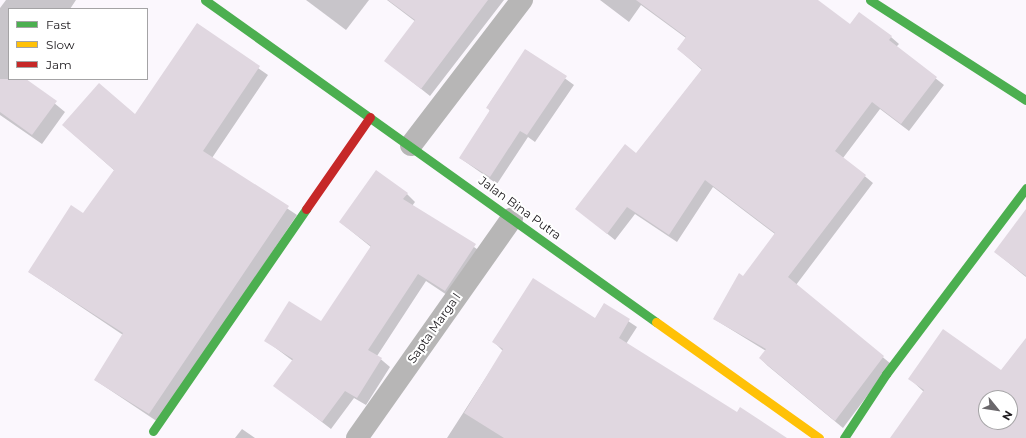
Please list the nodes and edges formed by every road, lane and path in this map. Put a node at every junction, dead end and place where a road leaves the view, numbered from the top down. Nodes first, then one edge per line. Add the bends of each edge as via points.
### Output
1 (205, 0) edge
2 (522, 0) edge
3 (870, 0) edge
4 (1026, 100) edge
5 (370, 118) junction
6 (411, 145) junction
7 (1026, 188) edge
8 (512, 218) junction
9 (153, 432) dead end
10 (357, 438) edge
11 (819, 438) edge
12 (844, 438) edge

1 - 5 street, Jalan Bina Putra
2 - 6 street
3 - 4 street
5 - 6 street, Jalan Bina Putra
5 - 9 street
6 - 8 street, Jalan Bina Putra
7 - 12 street via 886,374
8 - 10 street, Sapta Marga I
8 - 11 street, Jalan Bina Putra

